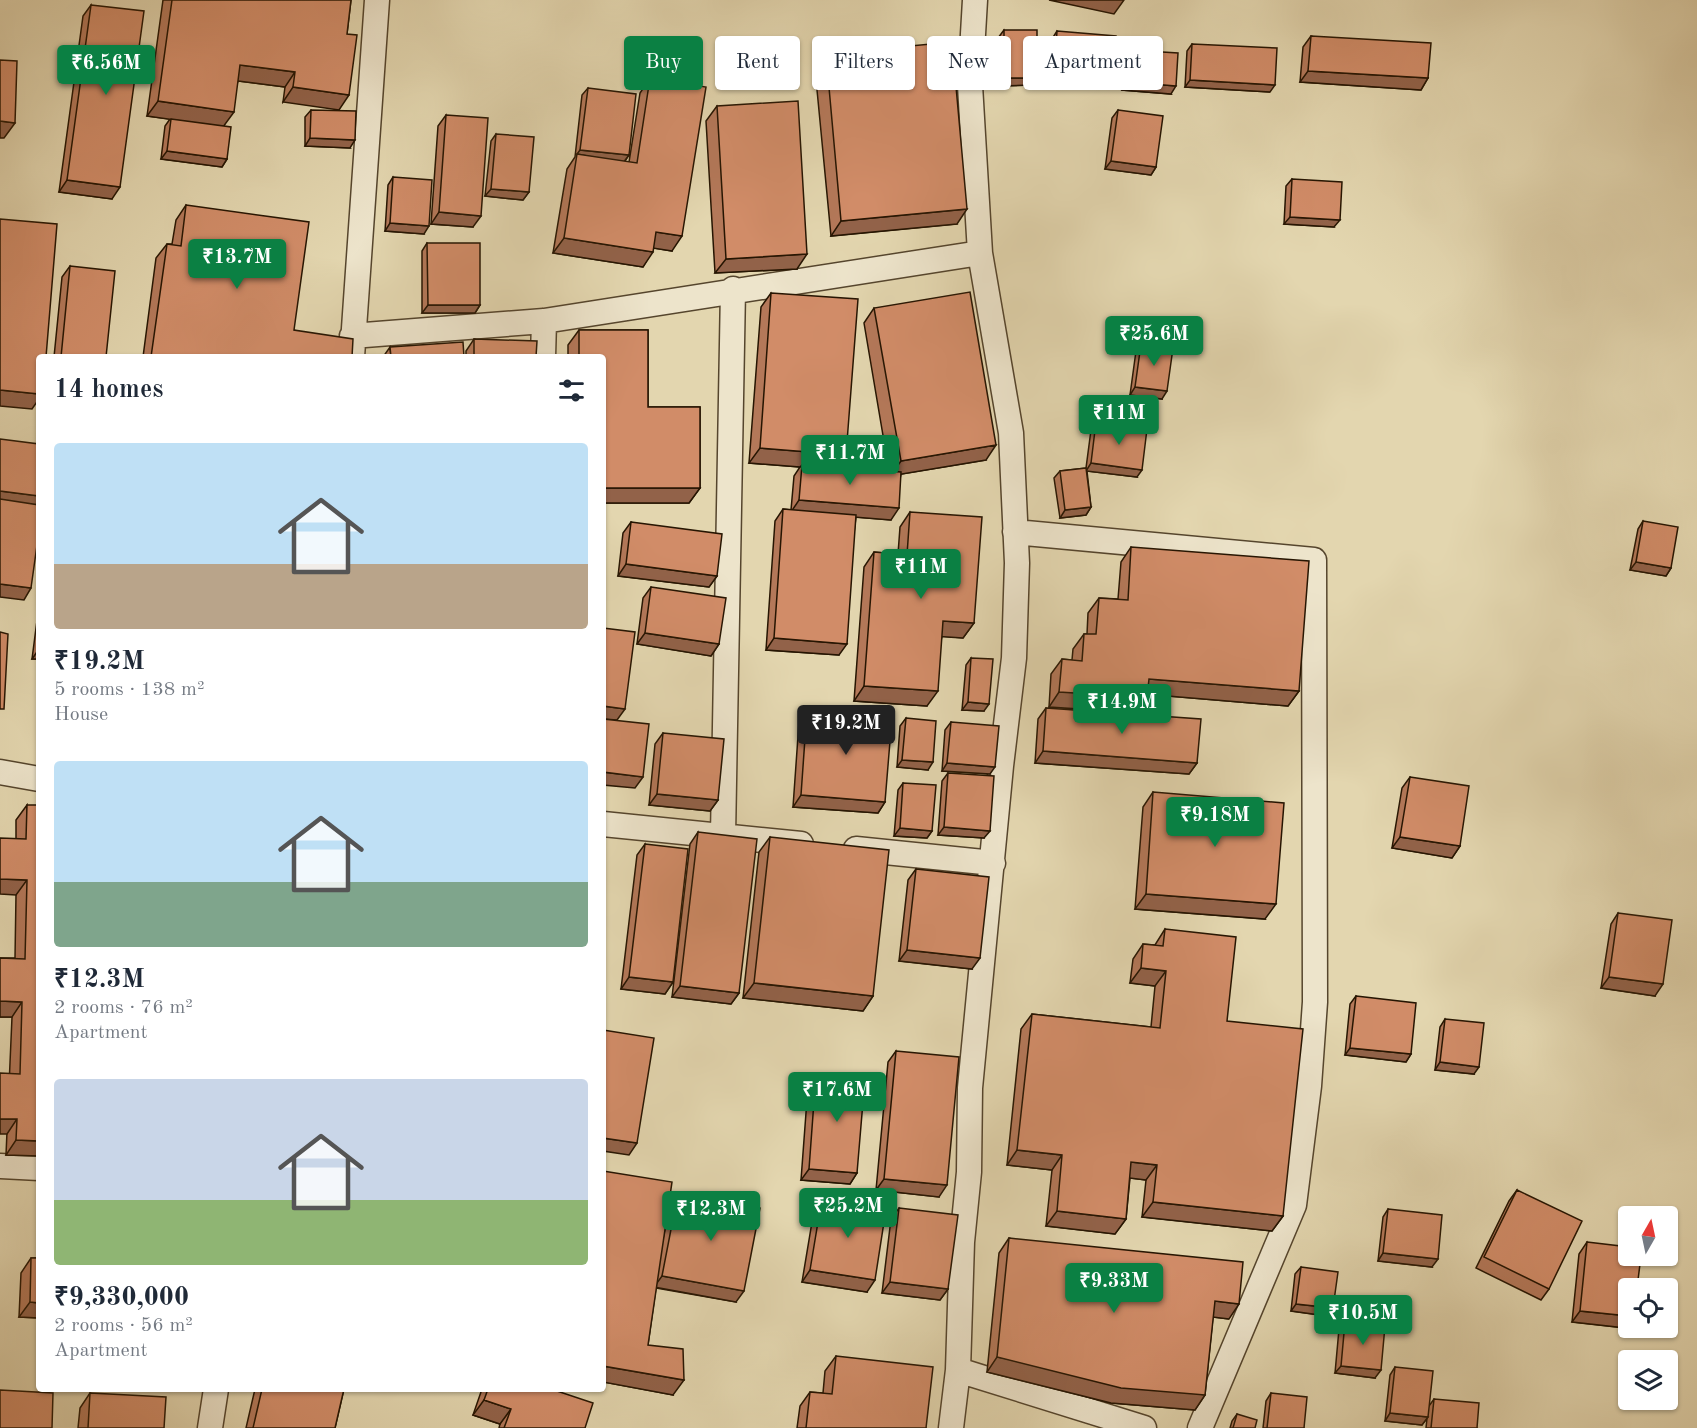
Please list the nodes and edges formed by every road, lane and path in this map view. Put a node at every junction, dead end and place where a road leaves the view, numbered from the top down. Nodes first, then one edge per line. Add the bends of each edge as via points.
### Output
1 (377, 0) edge
2 (975, 0) edge
3 (980, 253) junction
4 (733, 290) junction
5 (544, 321) junction
6 (352, 347) edge
7 (543, 354) edge
8 (1015, 531) junction
9 (0, 772) edge
10 (36, 778) edge
11 (606, 824) edge
12 (723, 836) junction
13 (993, 863) junction
14 (0, 1166) edge
15 (36, 1168) edge
16 (958, 1370) junction
17 (216, 1392) edge
18 (210, 1428) edge
19 (951, 1428) edge
20 (1144, 1428) edge
21 (1200, 1428) edge

1 - 6 street
2 - 3 street via 970,85
3 - 4 street
3 - 8 street via 1011,433
4 - 5 street
4 - 12 street
5 - 6 street
5 - 7 street
8 - 13 street via 1014,658
8 - 21 street via 1314,560 1315,1002 1294,1205
9 - 10 street
11 - 12 street
12 - 13 street
13 - 16 street via 970,1088
14 - 15 street
16 - 19 street
16 - 20 street
17 - 18 street

